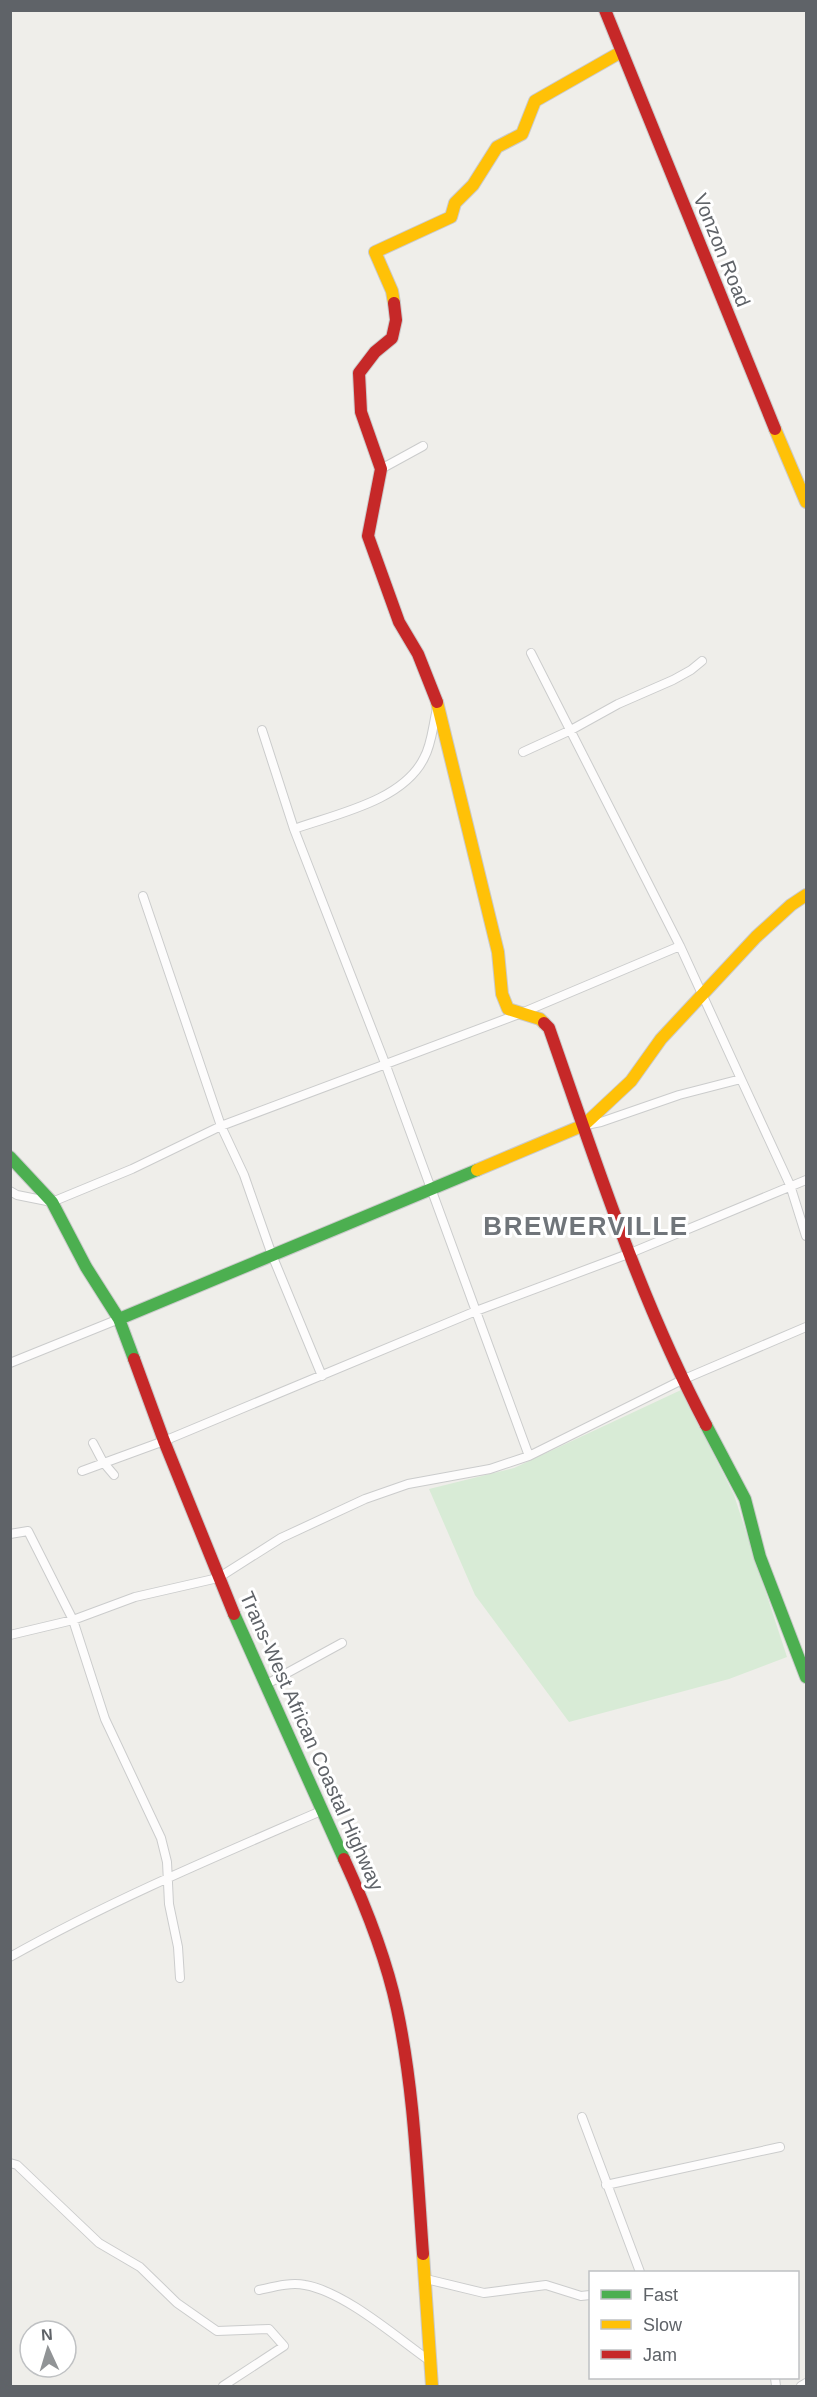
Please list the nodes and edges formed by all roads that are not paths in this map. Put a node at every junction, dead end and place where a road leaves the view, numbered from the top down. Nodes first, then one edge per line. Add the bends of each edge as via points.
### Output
1 (605, 10) edge
2 (621, 52) junction
3 (423, 446) dead end
4 (381, 469) junction
5 (807, 502) edge
6 (531, 653) dead end
7 (702, 660) dead end
8 (438, 704) junction
9 (262, 730) dead end
10 (571, 730) junction
11 (523, 752) dead end
12 (294, 829) junction
13 (807, 895) edge
14 (143, 896) dead end
15 (680, 946) junction
16 (702, 993) junction
17 (519, 1014) junction
18 (385, 1064) junction
19 (741, 1079) junction
20 (221, 1125) junction
21 (584, 1125) junction
22 (10, 1157) edge
23 (807, 1180) edge
24 (790, 1185) junction
25 (430, 1189) junction
26 (10, 1191) edge
27 (52, 1202) junction
28 (807, 1236) edge
29 (628, 1254) junction
30 (272, 1255) junction
31 (476, 1311) junction
32 (119, 1319) junction
33 (807, 1327) edge
34 (10, 1363) edge
35 (322, 1376) junction
36 (682, 1380) junction
37 (164, 1441) junction
38 (93, 1443) dead end
39 (529, 1456) junction
40 (103, 1462) junction
41 (82, 1470) dead end
42 (114, 1474) dead end
43 (10, 1534) edge
44 (218, 1578) junction
45 (73, 1620) junction
46 (10, 1635) edge
47 (342, 1643) dead end
48 (806, 1670) edge
49 (266, 1685) junction
50 (321, 1811) junction
51 (168, 1879) junction
52 (10, 1957) edge
53 (180, 1978) dead end
54 (582, 2117) dead end
55 (780, 2147) dead end
56 (10, 2163) edge
57 (606, 2185) junction
58 (640, 2271) edge
59 (426, 2279) junction
60 (259, 2290) dead end
61 (589, 2295) edge
62 (430, 2361) junction
63 (807, 2383) edge
64 (223, 2386) edge
65 (432, 2386) edge
66 (801, 2386) edge

1 - 2 main road, Vonzon Road
2 - 4 main road via 535,101 522,134 497,147 473,185 455,203 451,217 375,252 392,291 396,320 392,338 359,373 361,412
2 - 5 main road, Vonzon Road
3 - 4 street
4 - 8 main road via 368,536 399,622 418,654
6 - 10 street
7 - 10 street via 673,680
8 - 12 street via 425,757 413,776 391,793
8 - 17 main road via 498,952 502,994 508,1009
9 - 12 street
10 - 11 street
10 - 15 street
12 - 18 street
13 - 16 main road via 756,937
14 - 20 street
15 - 16 street
15 - 17 street
16 - 19 street
16 - 21 main road via 661,1039 631,1081
17 - 18 street
17 - 21 main road via 540,1019 549,1028
18 - 20 street
18 - 25 street
19 - 21 street
19 - 24 street
20 - 27 street via 132,1169
20 - 30 street via 244,1175
21 - 25 main road
21 - 29 main road
22 - 27 main road, Trans-West African Coastal Highway
23 - 24 street
24 - 28 street
24 - 29 street
25 - 30 main road
25 - 31 street
26 - 27 street
27 - 32 main road, Trans-West African Coastal Highway
29 - 31 street
29 - 36 main road
30 - 32 main road
30 - 35 street
31 - 35 street
31 - 39 street
32 - 34 street
32 - 37 main road, Trans-West African Coastal Highway
33 - 36 street
35 - 37 street
36 - 39 street
36 - 48 main road via 745,1499 760,1557
37 - 40 street
37 - 44 main road, Trans-West African Coastal Highway
38 - 40 street
39 - 44 street via 490,1469 408,1484 365,1499 281,1538
40 - 41 street
40 - 42 street
43 - 45 street via 28,1531
44 - 45 street via 135,1597
44 - 49 main road, Trans-West African Coastal Highway
45 - 46 street
45 - 51 street via 105,1719 161,1838
47 - 49 street
49 - 50 main road, Trans-West African Coastal Highway
50 - 51 street
50 - 59 main road, Trans-West African Coastal Highway via 360,1894 397,2009 412,2106
51 - 52 street
51 - 53 street
54 - 57 street
55 - 57 street
56 - 64 street via 99,2243 140,2267 177,2303 217,2331 269,2329 284,2346
57 - 58 street
59 - 61 street via 484,2293 546,2284
59 - 62 main road, Trans-West African Coastal Highway
60 - 62 street via 304,2284 343,2299
62 - 65 main road, Trans-West African Coastal Highway
63 - 66 street

